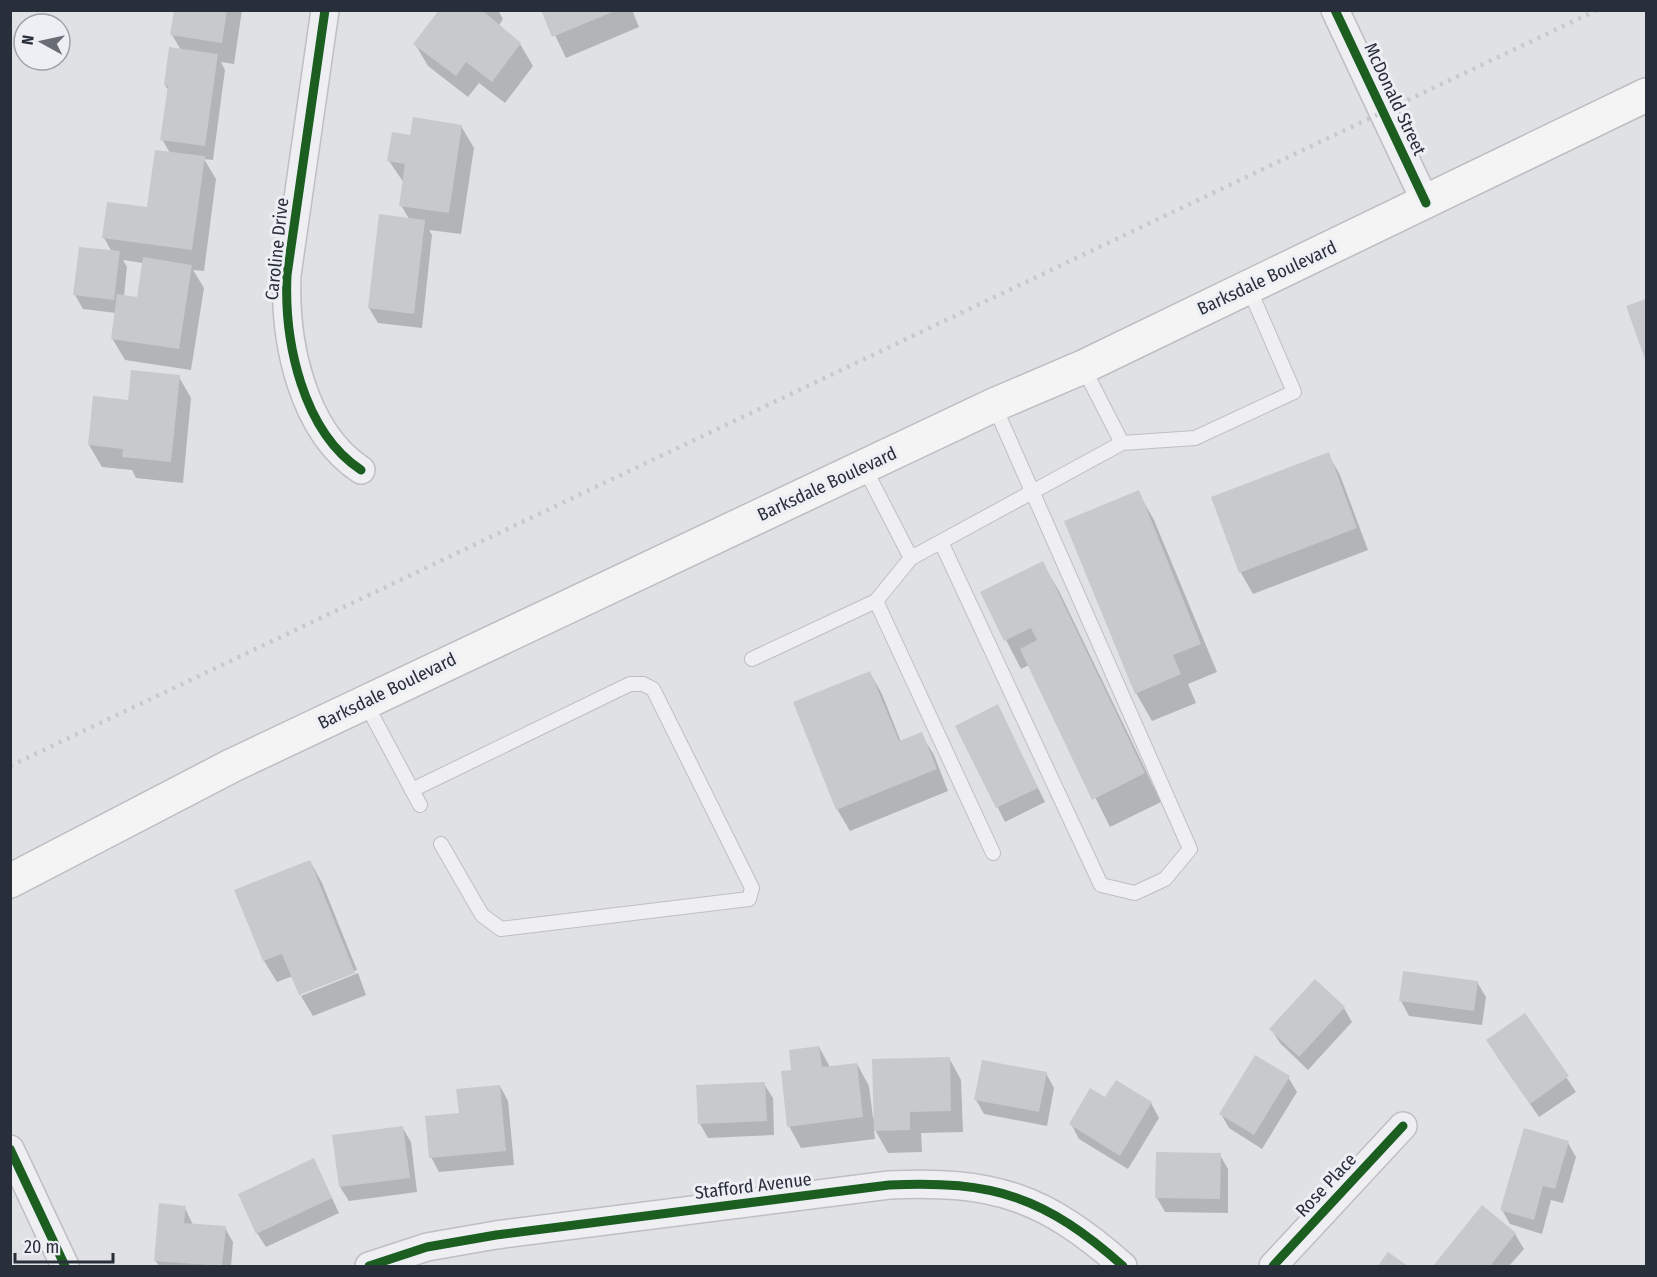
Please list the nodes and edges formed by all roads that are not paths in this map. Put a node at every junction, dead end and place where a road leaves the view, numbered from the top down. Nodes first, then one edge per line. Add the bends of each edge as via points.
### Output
1 (325, 10) edge
2 (1335, 10) edge
3 (1647, 95) edge
4 (1426, 202) junction
5 (1248, 286) junction
6 (1083, 367) junction
7 (994, 405) junction
8 (1122, 443) junction
9 (864, 467) junction
10 (361, 470) dead end
11 (1032, 494) junction
12 (941, 542) junction
13 (911, 558) junction
14 (876, 601) junction
15 (752, 659) dead end
16 (365, 702) junction
17 (412, 790) junction
18 (420, 805) dead end
19 (441, 844) dead end
20 (993, 853) dead end
21 (10, 881) edge
22 (1403, 1126) dead end
23 (10, 1149) edge
24 (65, 1266) edge
25 (369, 1266) edge
26 (1123, 1266) edge
27 (1273, 1266) edge

1 - 10 street, Caroline Drive via 286,302 289,338 299,376 321,430 345,460
2 - 4 street, McDonald Street
3 - 4 main road, Barksdale Boulevard
4 - 5 main road, Barksdale Boulevard
5 - 6 main road, Barksdale Boulevard
5 - 8 lane via 1294,392 1195,438
6 - 7 main road, Barksdale Boulevard
6 - 8 lane
7 - 9 main road, Barksdale Boulevard
7 - 11 lane
8 - 11 lane
9 - 13 lane
9 - 16 main road, Barksdale Boulevard
11 - 12 lane
11 - 12 lane via 1190,849 1165,879 1135,893 1101,885
12 - 13 lane
13 - 14 lane
14 - 15 lane
14 - 20 lane
16 - 17 lane
16 - 21 main road, Barksdale Boulevard via 231,766
17 - 18 lane
17 - 19 lane via 630,684 643,684 653,689 752,888 749,899 501,929 482,915
22 - 27 street, Rose Place
23 - 24 street
25 - 26 street, Stafford Avenue via 427,1247 496,1235 922,1184 998,1192 1049,1210

